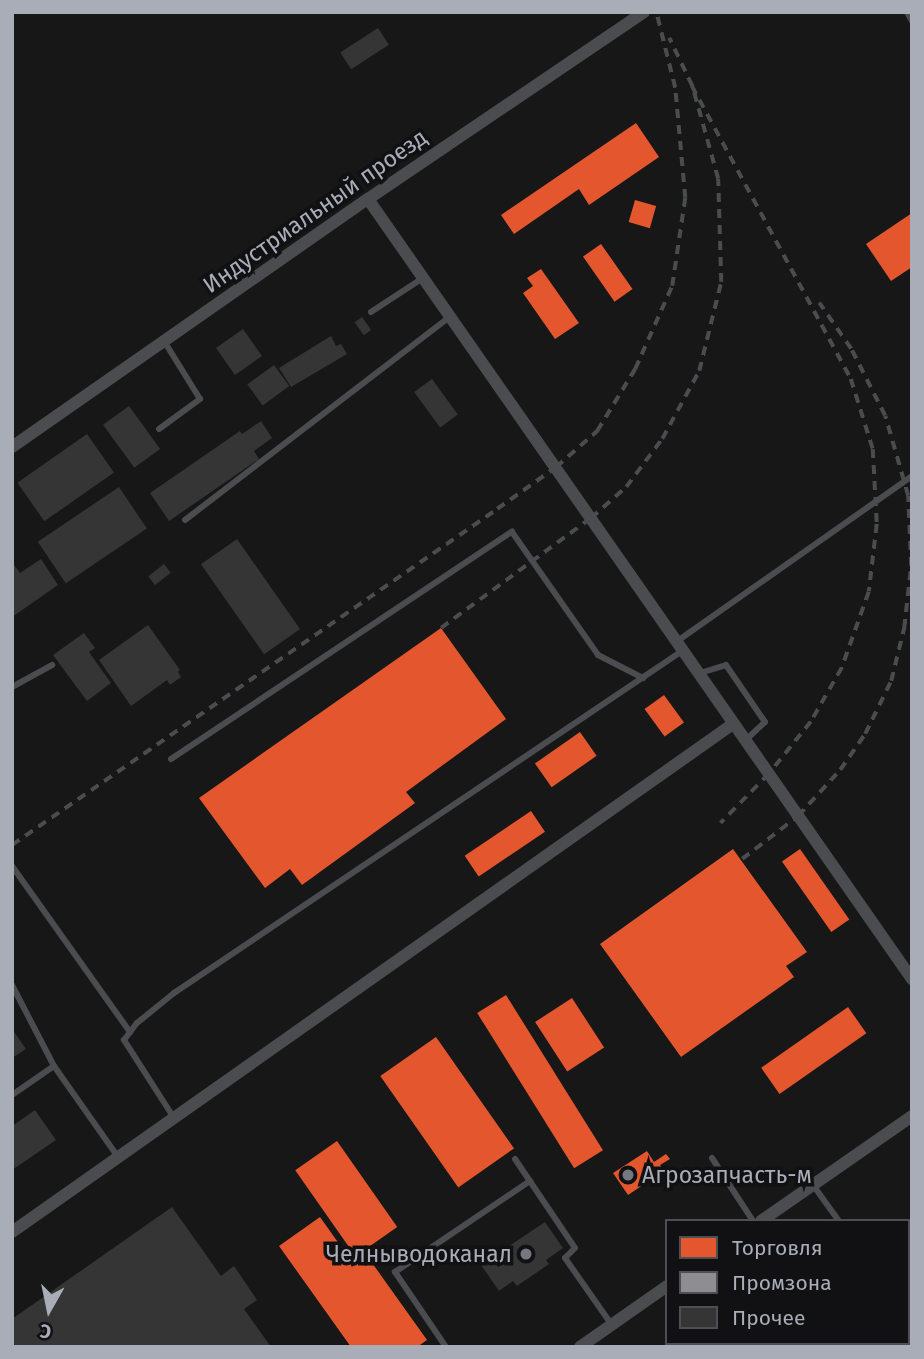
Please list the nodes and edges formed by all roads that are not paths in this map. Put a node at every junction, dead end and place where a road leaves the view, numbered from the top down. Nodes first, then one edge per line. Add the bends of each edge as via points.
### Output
1 (643, 12) edge
2 (907, 12) edge
3 (912, 21) edge
4 (368, 199) junction
5 (423, 278) junction
6 (371, 312) dead end
7 (450, 317) junction
8 (164, 341) junction
9 (159, 429) dead end
10 (12, 447) edge
11 (912, 476) edge
12 (185, 520) dead end
13 (679, 647) junction
14 (52, 664) dead end
15 (698, 674) junction
16 (643, 678) junction
17 (12, 687) edge
18 (733, 724) junction
19 (745, 741) junction
20 (171, 759) dead end
21 (12, 866) edge
22 (912, 979) edge
23 (12, 985) edge
24 (130, 1032) junction
25 (54, 1066) junction
26 (12, 1095) edge
27 (912, 1116) edge
28 (174, 1118) junction
29 (118, 1157) junction
30 (712, 1158) dead end
31 (515, 1159) dead end
32 (530, 1181) junction
33 (813, 1184) junction
34 (752, 1219) edge
35 (764, 1219) edge
36 (838, 1219) edge
37 (12, 1232) edge
38 (665, 1287) edge
39 (612, 1325) junction
40 (446, 1347) edge
41 (580, 1347) edge

1 - 4 street, Индустриальный проезд
2 - 3 lane
4 - 5 street
4 - 8 street, Индустриальный проезд
5 - 6 lane
5 - 7 street
7 - 12 lane
7 - 13 street
8 - 9 lane via 200,399
8 - 10 street, Индустриальный проезд
11 - 13 lane
13 - 15 street
13 - 16 lane
14 - 17 lane
15 - 18 street
15 - 19 lane via 726,665 765,722
16 - 20 lane via 598,655 512,532
16 - 24 lane via 174,993
18 - 19 street
18 - 28 street
19 - 22 street
21 - 24 lane
23 - 25 lane
24 - 28 lane via 124,1040
25 - 26 lane
25 - 29 lane
27 - 33 street
28 - 29 street
29 - 37 street
30 - 34 lane
31 - 32 lane
32 - 39 lane via 575,1248 565,1258
32 - 40 lane via 396,1272
33 - 35 street
33 - 36 lane
38 - 39 street
39 - 41 street

